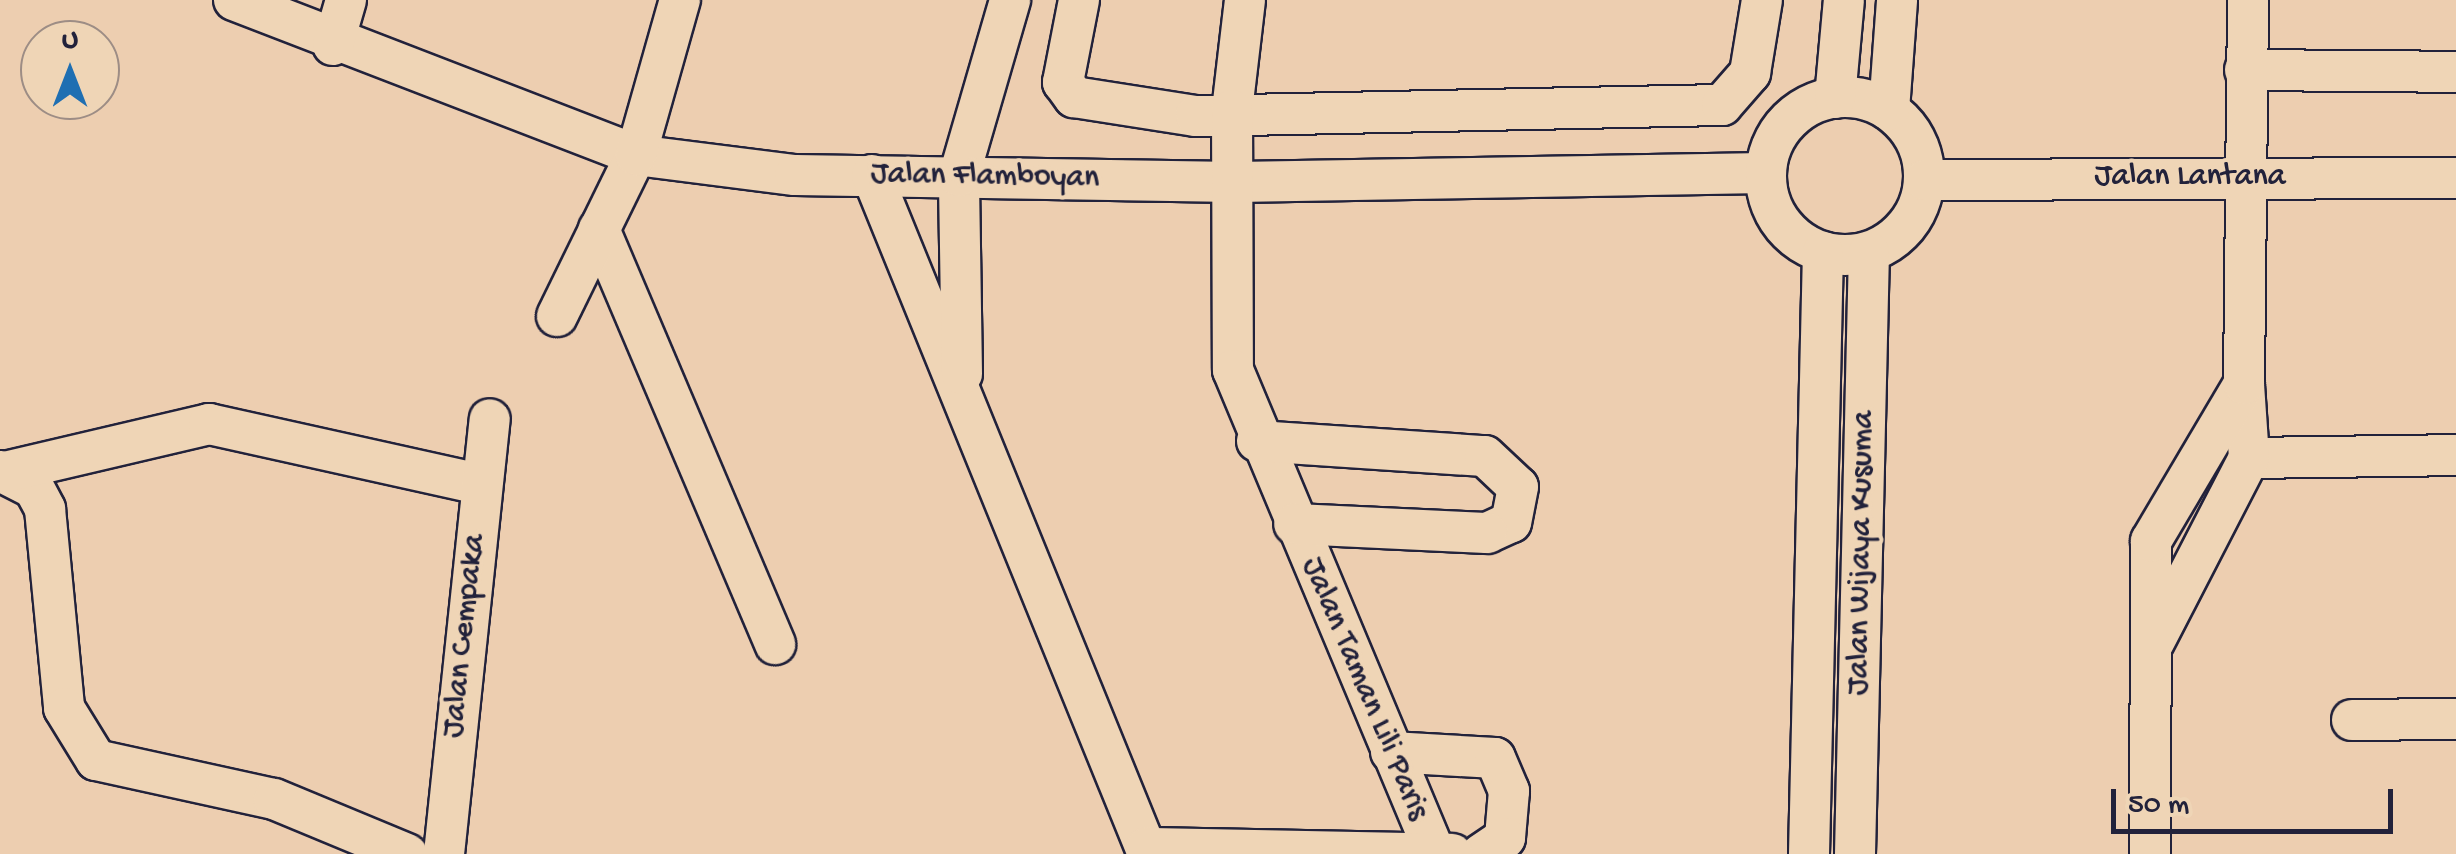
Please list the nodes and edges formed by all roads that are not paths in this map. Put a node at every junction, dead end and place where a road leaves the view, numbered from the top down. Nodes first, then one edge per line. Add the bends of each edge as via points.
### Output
1 (234, 0) edge
2 (346, 0) edge
3 (680, 0) edge
4 (1010, 0) edge
5 (1079, 0) edge
6 (1246, 0) edge
7 (1762, 0) edge
8 (1844, 0) edge
9 (1896, 0) edge
10 (2248, 0) edge
11 (333, 45) junction
12 (2245, 70) junction
13 (2456, 72) edge
14 (1834, 98) junction
15 (1232, 110) junction
16 (1890, 110) junction
17 (636, 155) junction
18 (1765, 173) junction
19 (872, 175) junction
20 (960, 176) junction
21 (2243, 176) junction
22 (2456, 178) edge
23 (1925, 180) junction
24 (1236, 182) junction
25 (599, 230) junction
26 (1823, 252) junction
27 (1870, 252) junction
28 (556, 316) dead end
29 (2244, 384) junction
30 (962, 398) junction
31 (476, 426) dead end
32 (1257, 441) junction
33 (2456, 455) edge
34 (2249, 458) junction
35 (3, 472) edge
36 (478, 484) junction
37 (1294, 524) junction
38 (776, 644) dead end
39 (2151, 648) junction
40 (2456, 719) edge
41 (2352, 720) dead end
42 (1391, 752) junction
43 (1147, 851) edge
44 (404, 853) edge
45 (1435, 853) edge
46 (444, 854) edge
47 (1452, 854) edge
48 (1481, 854) edge
49 (1809, 854) edge
50 (1856, 854) edge
51 (2150, 854) edge

1 - 11 street, Jalan Flamboyan
2 - 11 street
3 - 17 street
4 - 20 street, Jalan Taman Lili Paris
5 - 15 street via 1064,70 1074,97 1196,116
6 - 15 street, Jalan Taman Lili Paris
7 - 15 street via 1750,73 1722,105
8 - 14 street
9 - 16 street
10 - 12 street
11 - 17 street, Jalan Flamboyan
12 - 13 street
12 - 21 street
14 - 16 street
14 - 18 street via 1792,117
15 - 24 street, Jalan Taman Lili Paris
16 - 23 street via 1912,134
17 - 19 street, Jalan Flamboyan
17 - 25 street
18 - 24 street, Jalan Flamboyan
18 - 26 street via 1775,214
19 - 20 street, Jalan Flamboyan
19 - 30 street, Jalan Taman Lili Paris
20 - 24 street, Jalan Flamboyan
20 - 30 street, Jalan Taman Lili Paris
21 - 22 street, Jalan Lantana
21 - 23 street, Jalan Lantana
21 - 29 street
23 - 27 street via 1909,224
24 - 32 street, Jalan Taman Lili Paris via 1233,370
25 - 28 street
25 - 38 street
26 - 27 street
26 - 49 street, Jalan Wijaya Kusuma
27 - 50 street, Jalan Wijaya Kusuma
29 - 34 street
29 - 39 street via 2151,541
30 - 43 street, Jalan Taman Lili Paris
31 - 36 street, Jalan Cempaka
32 - 37 street, Jalan Taman Lili Paris
32 - 37 street via 1485,456 1518,487 1512,522 1487,533
33 - 34 street
34 - 39 street
35 - 36 street via 209,424
35 - 44 street via 34,488 45,509 64,708 96,760 274,799
36 - 46 street, Jalan Cempaka
37 - 42 street, Jalan Taman Lili Paris
39 - 51 street
40 - 41 street
42 - 45 street, Jalan Taman Lili Paris
42 - 48 street via 1495,758 1509,791 1504,838
43 - 45 street, Jalan Taman Lili Paris
45 - 47 street

